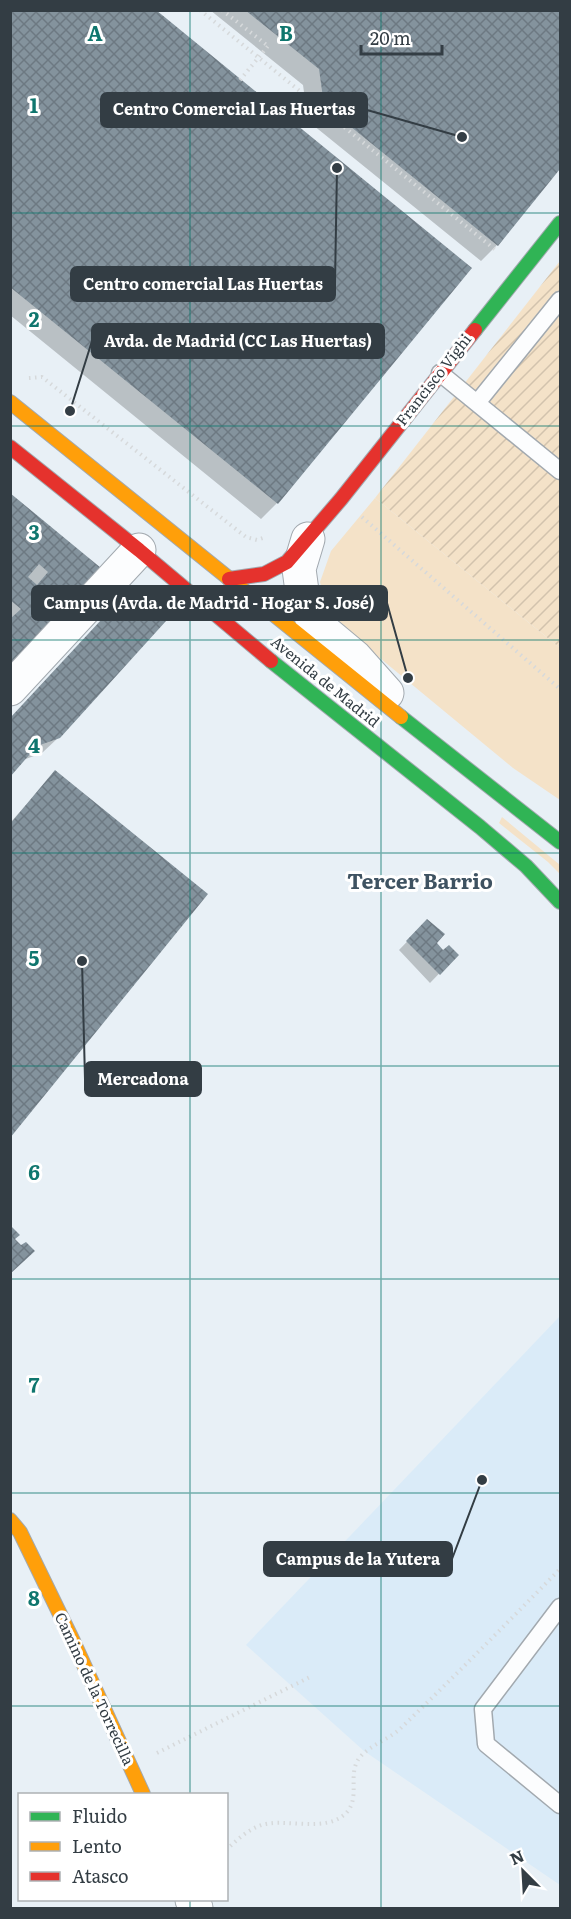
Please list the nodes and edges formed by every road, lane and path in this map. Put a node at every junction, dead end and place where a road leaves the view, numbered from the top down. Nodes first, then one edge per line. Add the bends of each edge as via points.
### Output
1 (200, 10) edge
2 (222, 10) edge
3 (240, 80) dead end
4 (561, 224) edge
5 (522, 272) junction
6 (561, 300) edge
7 (440, 373) junction
8 (26, 378) dead end
9 (10, 402) edge
10 (477, 403) junction
11 (10, 447) edge
12 (561, 471) edge
13 (341, 499) junction
14 (271, 536) dead end
15 (308, 539) junction
16 (139, 550) junction
17 (229, 579) junction
18 (10, 689) edge
19 (561, 689) edge
20 (429, 738) junction
21 (561, 842) edge
22 (561, 902) edge
23 (10, 1520) edge
24 (561, 1569) edge
25 (561, 1607) edge
26 (312, 1676) dead end
27 (130, 1766) junction
28 (143, 1793) edge
29 (561, 1805) edge
30 (228, 1848) edge

1 - 5 path
2 - 3 path, bridge via 268,46
4 - 5 main road, Francisco Vighi
5 - 7 main road, Francisco Vighi
6 - 10 lane
7 - 10 lane
7 - 13 main road, Francisco Vighi
8 - 14 path via 42,377 246,537 257,540
9 - 17 main road, Avenida de Madrid
10 - 12 lane
11 - 16 main road, Avenida de Madrid
13 - 15 main road, Francisco Vighi
13 - 19 path
15 - 17 main road, Francisco Vighi via 287,562 264,574
15 - 20 street, Francisco Vighi via 299,569 313,622 355,657
16 - 18 street
16 - 22 main road, Avenida de Madrid via 526,866
17 - 20 main road, Avenida de Madrid
20 - 21 main road, Avenida de Madrid
23 - 27 main road, Camino de la Torrecilla via 20,1532 69,1631
24 - 30 path via 399,1730 362,1755 353,1773 353,1801 346,1813 312,1825 261,1825
25 - 29 lane via 483,1709 486,1744
26 - 27 path
27 - 28 main road, Camino de la Torrecilla

